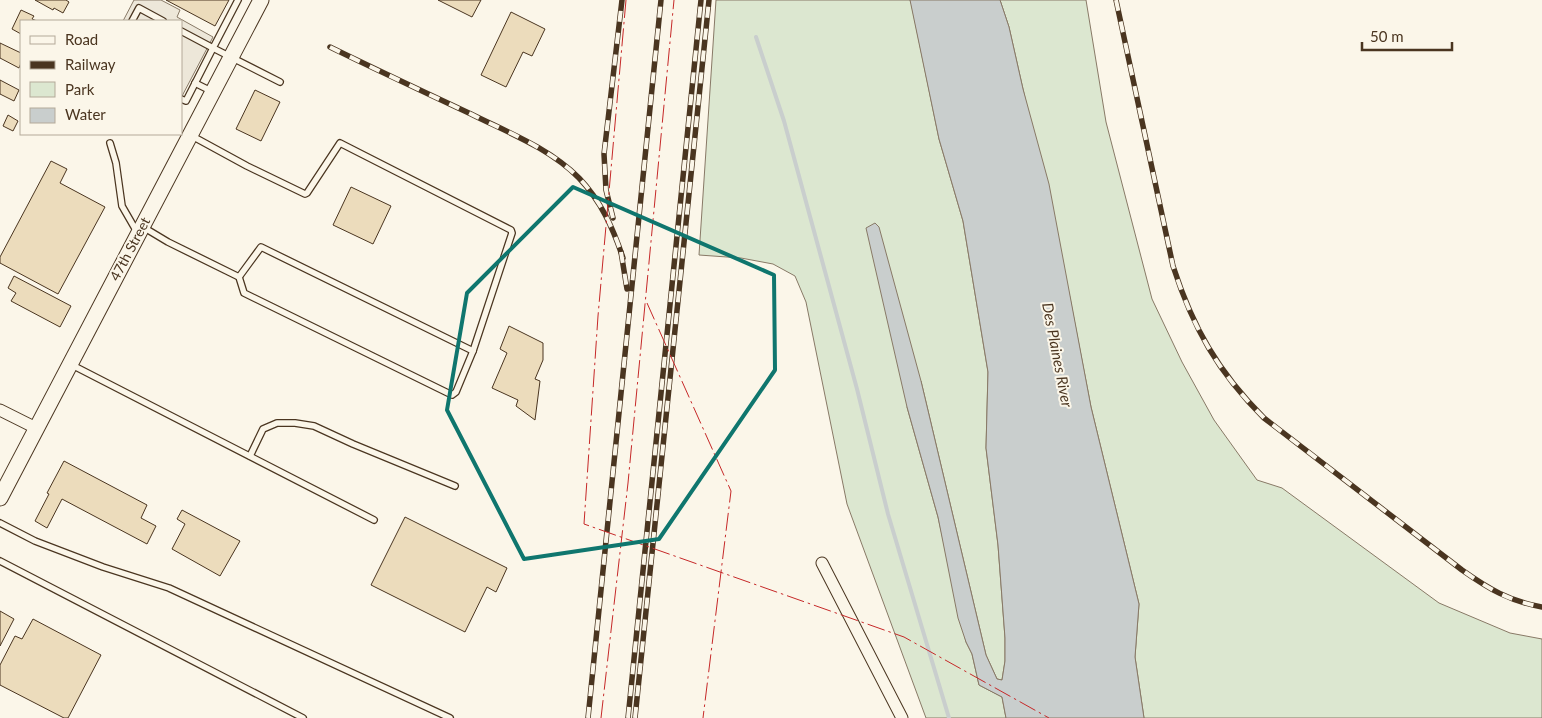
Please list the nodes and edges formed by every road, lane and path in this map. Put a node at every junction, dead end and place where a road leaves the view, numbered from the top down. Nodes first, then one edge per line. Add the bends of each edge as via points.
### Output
1 (238, 0) edge
2 (261, 0) edge
3 (132, 20) edge
4 (162, 20) edge
5 (182, 32) edge
6 (213, 48) junction
7 (231, 56) junction
8 (280, 82) dead end
9 (195, 83) junction
10 (213, 92) junction
11 (182, 99) edge
12 (190, 135) junction
13 (110, 144) dead end
14 (140, 230) junction
15 (239, 277) junction
16 (473, 351) junction
17 (70, 364) junction
18 (0, 410) edge
19 (36, 428) junction
20 (250, 456) junction
21 (455, 486) dead end
22 (2, 489) edge
23 (374, 520) dead end
24 (0, 523) edge
25 (0, 561) edge
26 (822, 563) dead end
27 (303, 718) edge
28 (450, 718) edge
29 (902, 718) edge

1 - 6 lane
2 - 7 main road, 47th Street
3 - 4 lane via 138,8
5 - 6 lane
6 - 7 lane
6 - 9 lane
7 - 8 lane
7 - 10 main road, 47th Street
9 - 10 lane
9 - 11 lane via 186,101
10 - 12 main road, 47th Street
12 - 14 main road, 47th Street
12 - 16 lane via 305,194 340,143 511,230
13 - 14 lane via 122,206
14 - 15 lane
14 - 17 main road, 47th Street
15 - 16 lane via 261,247
15 - 16 lane via 244,293 452,395
17 - 19 main road, 47th Street
17 - 20 lane
18 - 19 street
19 - 22 main road, 47th Street
20 - 21 lane via 264,429 278,423 294,422 314,426
20 - 23 lane
24 - 28 lane via 35,541 169,588
25 - 27 lane
26 - 29 street

